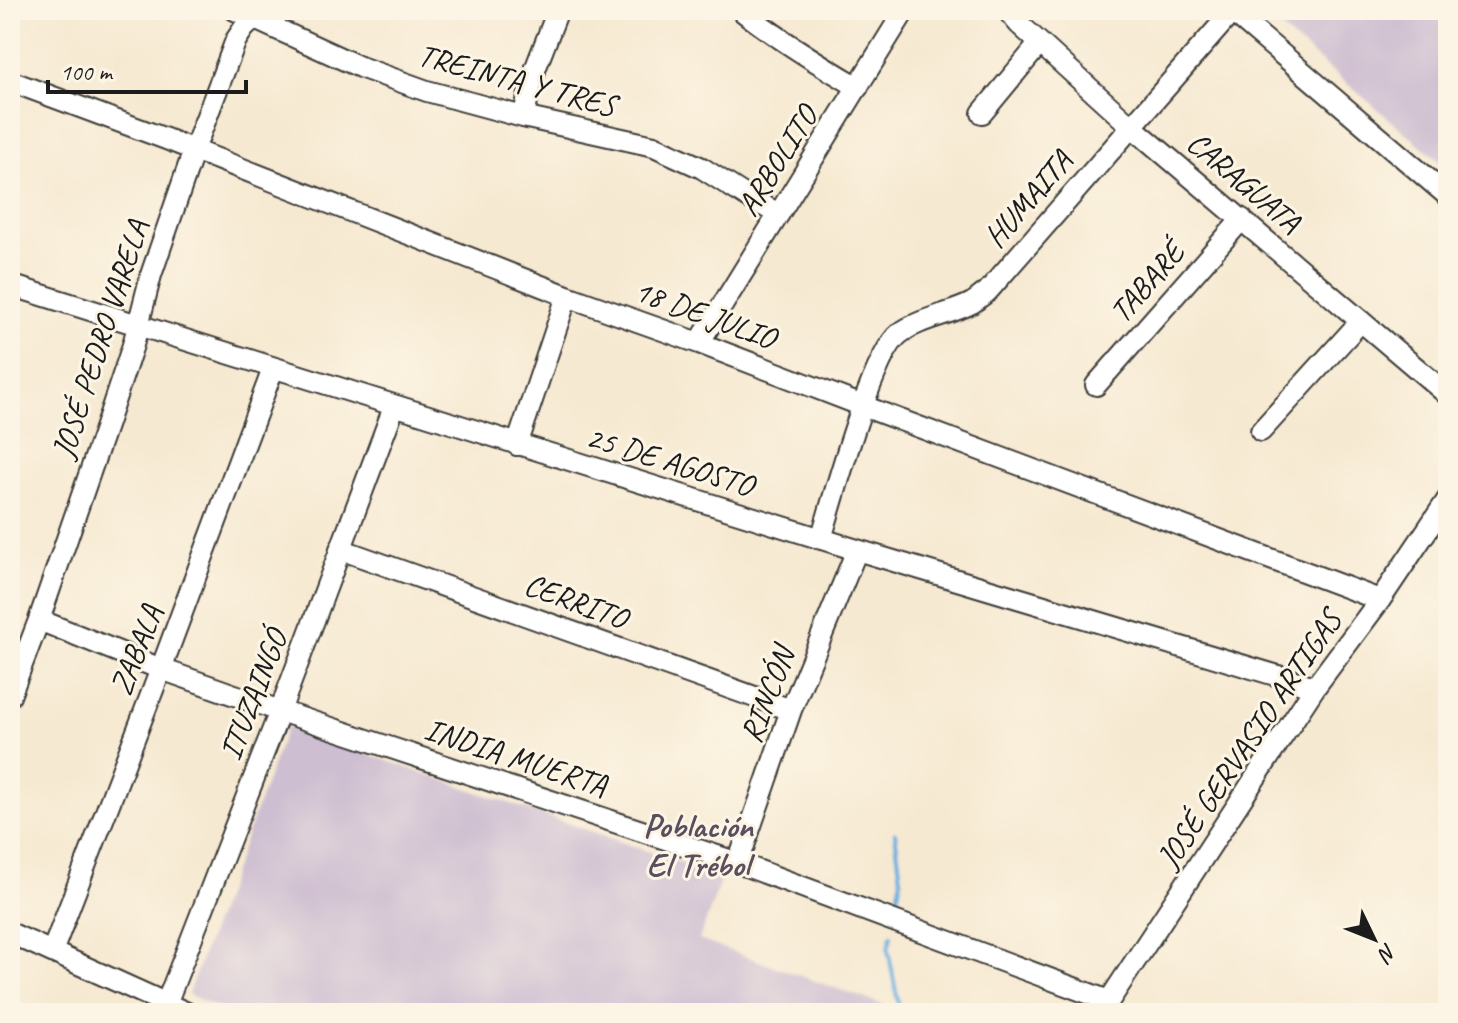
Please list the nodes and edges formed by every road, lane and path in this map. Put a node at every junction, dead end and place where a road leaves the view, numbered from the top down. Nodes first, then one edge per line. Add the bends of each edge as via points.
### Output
1 (558, 10) edge
2 (741, 10) edge
3 (905, 10) edge
4 (1007, 10) edge
5 (1231, 11) edge
6 (251, 13) edge
7 (1040, 43) junction
8 (10, 81) edge
9 (858, 87) junction
10 (982, 113) dead end
11 (523, 117) junction
12 (1131, 126) junction
13 (194, 150) junction
14 (1448, 196) edge
15 (779, 214) junction
16 (1242, 219) junction
17 (10, 285) edge
18 (567, 296) junction
19 (1361, 321) junction
20 (138, 324) junction
21 (699, 343) junction
22 (273, 369) junction
23 (1096, 385) dead end
24 (1448, 395) edge
25 (863, 406) junction
26 (394, 407) junction
27 (1261, 431) dead end
28 (517, 445) junction
29 (1448, 499) edge
30 (821, 539) junction
31 (340, 549) junction
32 (857, 550) junction
33 (1380, 600) junction
34 (39, 620) junction
35 (161, 669) junction
36 (1315, 687) junction
37 (10, 696) edge
38 (791, 710) junction
39 (280, 711) junction
40 (738, 863) junction
41 (10, 933) edge
42 (52, 952) junction
43 (166, 1004) junction
44 (1105, 1007) edge
45 (187, 1013) edge

1 - 11 street
2 - 9 street
3 - 9 street, ARBOLITO
4 - 7 street, CARAGUATA
5 - 12 street, HUMAITA
5 - 14 street
6 - 11 street, TREINTA Y TRES via 360,67
6 - 13 street, JOSÉ PEDRO VARELA
7 - 10 street
7 - 12 street, CARAGUATA
8 - 13 street, 18 DE JULIO
9 - 15 street, ARBOLITO
11 - 15 street, TREINTA Y TRES via 654,146
12 - 16 street, CARAGUATA
12 - 25 street, HUMAITA via 987,292 898,335 885,350
13 - 18 street, 18 DE JULIO
13 - 20 street, JOSÉ PEDRO VARELA
15 - 21 street, ARBOLITO
16 - 19 street, CARAGUATA
16 - 23 street, TABARÉ
17 - 20 street, 25 DE AGOSTO
18 - 21 street, 18 DE JULIO
18 - 28 street
19 - 24 street, CARAGUATA
19 - 27 street
20 - 22 street, 25 DE AGOSTO
20 - 34 street, JOSÉ PEDRO VARELA
21 - 25 street, 18 DE JULIO
22 - 26 street, 25 DE AGOSTO
22 - 35 street, ZABALA
25 - 30 street
25 - 33 street, 18 DE JULIO
26 - 28 street, 25 DE AGOSTO
26 - 31 street, ITUZAINGÓ
28 - 30 street, 25 DE AGOSTO
29 - 33 street, JOSÉ GERVASIO ARTIGAS
30 - 32 street, 25 DE AGOSTO
31 - 38 street, CERRITO
31 - 39 street, ITUZAINGÓ
32 - 36 street, 25 DE AGOSTO
32 - 38 street, RINCÓN
33 - 36 street, JOSÉ GERVASIO ARTIGAS
34 - 35 street, INDIA MUERTA
34 - 37 street, JOSÉ PEDRO VARELA
35 - 39 street, INDIA MUERTA
35 - 42 street, ZABALA
36 - 44 street, JOSÉ GERVASIO ARTIGAS
38 - 40 street, RINCÓN
39 - 40 street, INDIA MUERTA
39 - 43 street, ITUZAINGÓ
40 - 44 street, INDIA MUERTA
41 - 42 street
42 - 43 street
43 - 45 street

